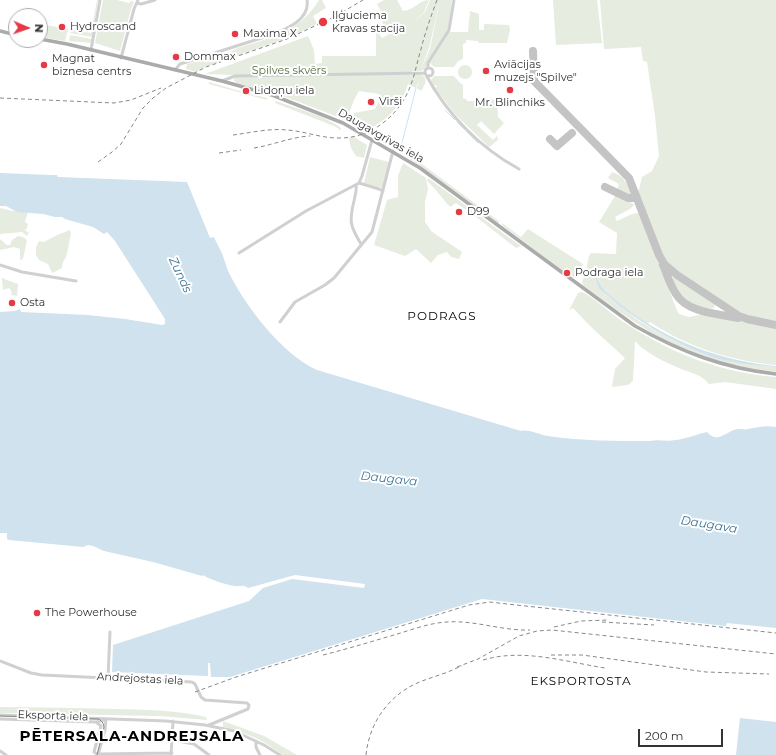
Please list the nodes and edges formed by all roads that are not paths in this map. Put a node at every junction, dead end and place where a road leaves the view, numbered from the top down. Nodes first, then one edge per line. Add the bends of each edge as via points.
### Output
1 (100, 0) edge
2 (155, 0) edge
3 (307, 0) edge
4 (454, 0) edge
5 (137, 2) edge
6 (48, 41) edge
7 (91, 50) junction
8 (122, 58) junction
9 (428, 68) junction
10 (175, 70) junction
11 (425, 74) junction
12 (222, 81) junction
13 (372, 140) junction
14 (393, 151) junction
15 (519, 169) dead end
16 (358, 184) junction
17 (383, 191) junction
18 (361, 244) junction
19 (239, 253) dead end
20 (0, 265) edge
21 (76, 281) dead end
22 (280, 322) dead end
23 (776, 374) edge
24 (110, 632) dead end
25 (0, 661) edge
26 (108, 678) junction
27 (0, 715) edge
28 (0, 719) edge
29 (106, 719) junction
30 (173, 721) junction
31 (96, 722) junction
32 (209, 725) junction
33 (172, 740) junction
34 (256, 740) junction
35 (0, 751) edge
36 (98, 754) edge
37 (172, 754) edge
38 (6, 755) edge
39 (209, 755) edge
40 (260, 755) edge
41 (280, 755) edge

1 - 7 street
2 - 5 street via 140,4
3 - 10 street via 304,14 287,28 180,64
4 - 9 street via 449,30 428,63
5 - 8 street
6 - 7 main road, Daugavgrīvas iela
7 - 8 main road, Daugavgrīvas iela
8 - 10 main road, Daugavgrīvas iela
9 - 11 street
9 - 11 street via 432,73 430,76
10 - 12 main road, Daugavgrīvas iela
11 - 12 street via 235,76
11 - 15 street via 441,100 457,119 488,150
12 - 13 main road, Daugavgrīvas iela via 272,95 335,119
13 - 14 main road, Daugavgrīvas iela
13 - 16 street
14 - 17 street
14 - 23 main road, Daugavgrīvas iela via 426,172 635,326 666,343 708,360
16 - 17 street
16 - 18 street via 350,219
16 - 19 street via 306,210
17 - 18 street via 372,232
18 - 22 street via 334,278 295,302
20 - 21 street via 22,272
24 - 26 street
25 - 26 street, Andrejostas iela via 42,675
26 - 32 street, Andrejostas iela via 192,682 196,684 201,697 205,700 249,705 248,709
27 - 29 street, Eksporta iela
28 - 31 street, Eksporta iela
29 - 30 street, Eksporta iela
29 - 31 street, Eksporta iela
29 - 36 street
30 - 32 street, Eksporta iela
30 - 33 street
31 - 36 street via 101,726 94,752
32 - 34 street, Eksporta iela
33 - 37 street
33 - 39 street via 194,744
34 - 40 street
34 - 41 street, Eksporta iela
35 - 38 street
36 - 37 street

